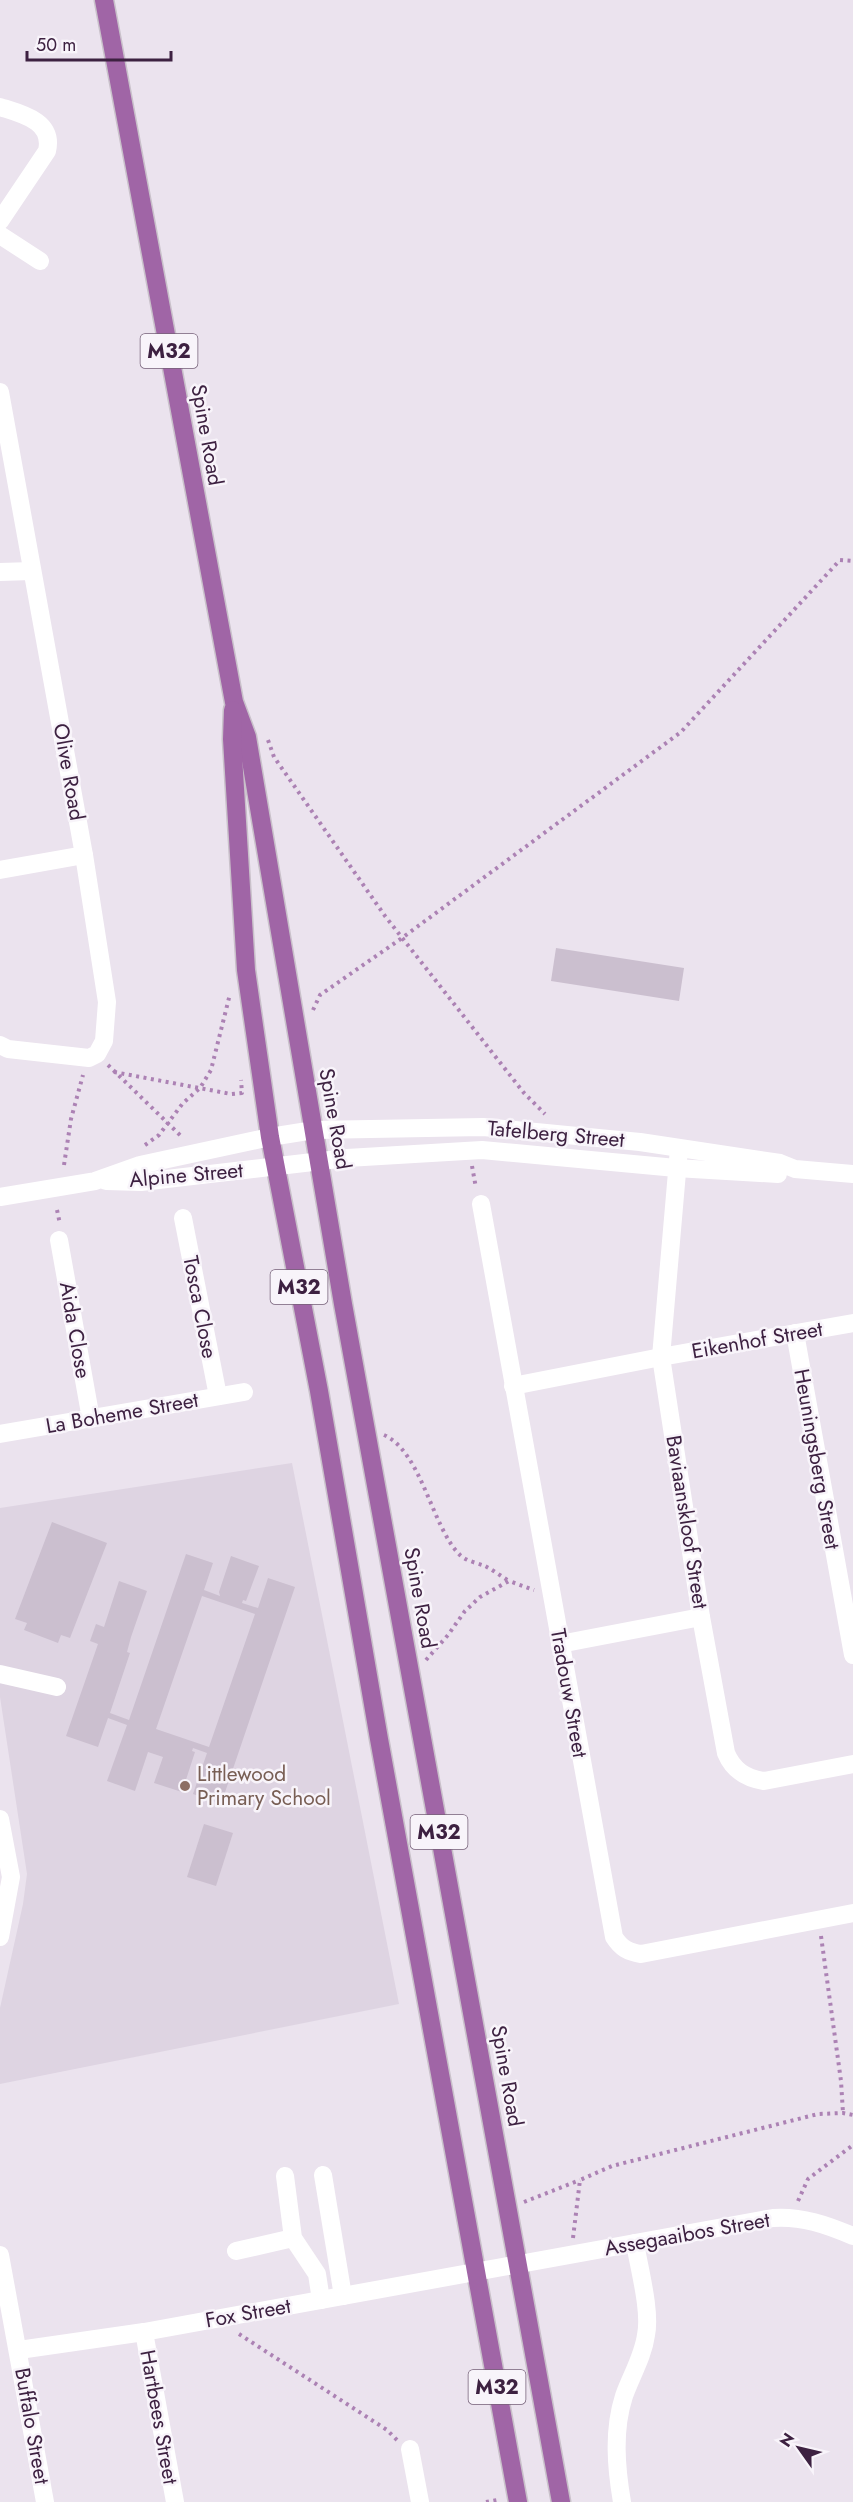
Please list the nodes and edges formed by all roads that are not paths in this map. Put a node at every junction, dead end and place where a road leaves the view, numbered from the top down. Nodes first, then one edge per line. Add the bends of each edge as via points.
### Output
1 (104, 0) edge
2 (0, 107) edge
3 (0, 221) edge
4 (0, 235) edge
5 (40, 261) dead end
6 (0, 392) edge
7 (0, 572) edge
8 (32, 572) junction
9 (234, 702) junction
10 (84, 855) junction
11 (0, 870) edge
12 (0, 1045) edge
13 (314, 1131) junction
14 (270, 1137) junction
15 (679, 1149) junction
16 (319, 1161) junction
17 (277, 1167) junction
18 (676, 1168) junction
19 (795, 1168) junction
20 (853, 1174) edge
21 (95, 1181) junction
22 (0, 1197) edge
23 (478, 1198) road end
24 (183, 1218) dead end
25 (59, 1240) dead end
26 (853, 1323) edge
27 (795, 1333) junction
28 (661, 1357) junction
29 (513, 1386) junction
30 (244, 1392) dead end
31 (218, 1396) junction
32 (91, 1419) junction
33 (0, 1434) edge
34 (701, 1617) junction
35 (560, 1644) junction
36 (853, 1655) edge
37 (0, 1674) edge
38 (57, 1687) dead end
39 (853, 1764) edge
40 (0, 1820) edge
41 (853, 1913) edge
42 (0, 1937) edge
43 (322, 2175) dead end
44 (285, 2176) dead end
45 (853, 2236) edge
46 (293, 2238) junction
47 (635, 2243) junction
48 (236, 2251) dead end
49 (0, 2255) edge
50 (518, 2264) junction
51 (477, 2272) junction
52 (343, 2296) junction
53 (321, 2300) junction
54 (144, 2332) junction
55 (19, 2350) junction
56 (410, 2449) road end
57 (45, 2502) edge
58 (175, 2502) edge
59 (420, 2502) edge
60 (518, 2502) edge
61 (561, 2502) edge
62 (622, 2502) edge

1 - 9 main road, Spine Road / M32
2 - 3 street via 37,121 49,143
4 - 5 street
6 - 8 street, Olive Road
7 - 8 street
8 - 10 street, Olive Road
9 - 13 main road, Spine Road / M32 via 247,737
9 - 14 main road, Spine Road / M32 via 232,739 246,970
10 - 11 street
10 - 12 street, Olive Road via 107,1002 104,1041 93,1056 8,1049
13 - 14 street, Tafelberg Street
13 - 15 street, Tafelberg Street via 483,1127
13 - 16 main road, Spine Road / M32
14 - 17 main road, Spine Road / M32
14 - 21 street, Alpine Street via 140,1165
15 - 18 street, Baviaanskloof Street
15 - 19 street, Tafelberg Street
16 - 17 street, Tafelberg Street
16 - 18 street, Tafelberg Street via 482,1150
16 - 50 main road, Spine Road / M32
17 - 21 street, Alpine Street via 141,1182
17 - 51 main road, Spine Road / M32
18 - 19 street, Tafelberg Street via 778,1174
18 - 28 street, Baviaanskloof Street
19 - 20 street, Tafelberg Street
21 - 22 street, Alpine Street
23 - 29 street, Tradouw Street
24 - 31 street, Tosca Close
25 - 32 street, Aida Close
26 - 27 street, Eikenhof Street
27 - 28 street, Eikenhof Street
27 - 36 street, Heuningsberg Street
28 - 29 street, Eikenhof Street
28 - 34 street, Baviaanskloof Street
29 - 35 street, Tradouw Street
30 - 31 street, La Boheme Street
31 - 32 street, La Boheme Street
32 - 33 street, La Boheme Street
34 - 35 street
34 - 39 street, Baviaanskloof Street via 726,1753 737,1771 764,1781
35 - 41 street, Tradouw Street via 610,1920 620,1946 641,1954
37 - 38 street
40 - 42 street via 11,1877
43 - 52 street
44 - 46 street
45 - 47 street, Assegaaibos Street via 791,2217
46 - 48 street
46 - 53 street via 317,2274
47 - 50 street, Assegaaibos Street
47 - 62 street via 647,2328 617,2426 617,2474
49 - 55 street, Buffalo Street
50 - 51 street, Assegaaibos Street
50 - 61 main road, Spine Road / M32
51 - 52 street, Fox Street
51 - 60 main road, Spine Road / M32
52 - 53 street, Fox Street
53 - 54 street, Fox Street
54 - 55 street, Fox Street
54 - 58 street, Hartbees Street
55 - 57 street, Buffalo Street
56 - 59 street

